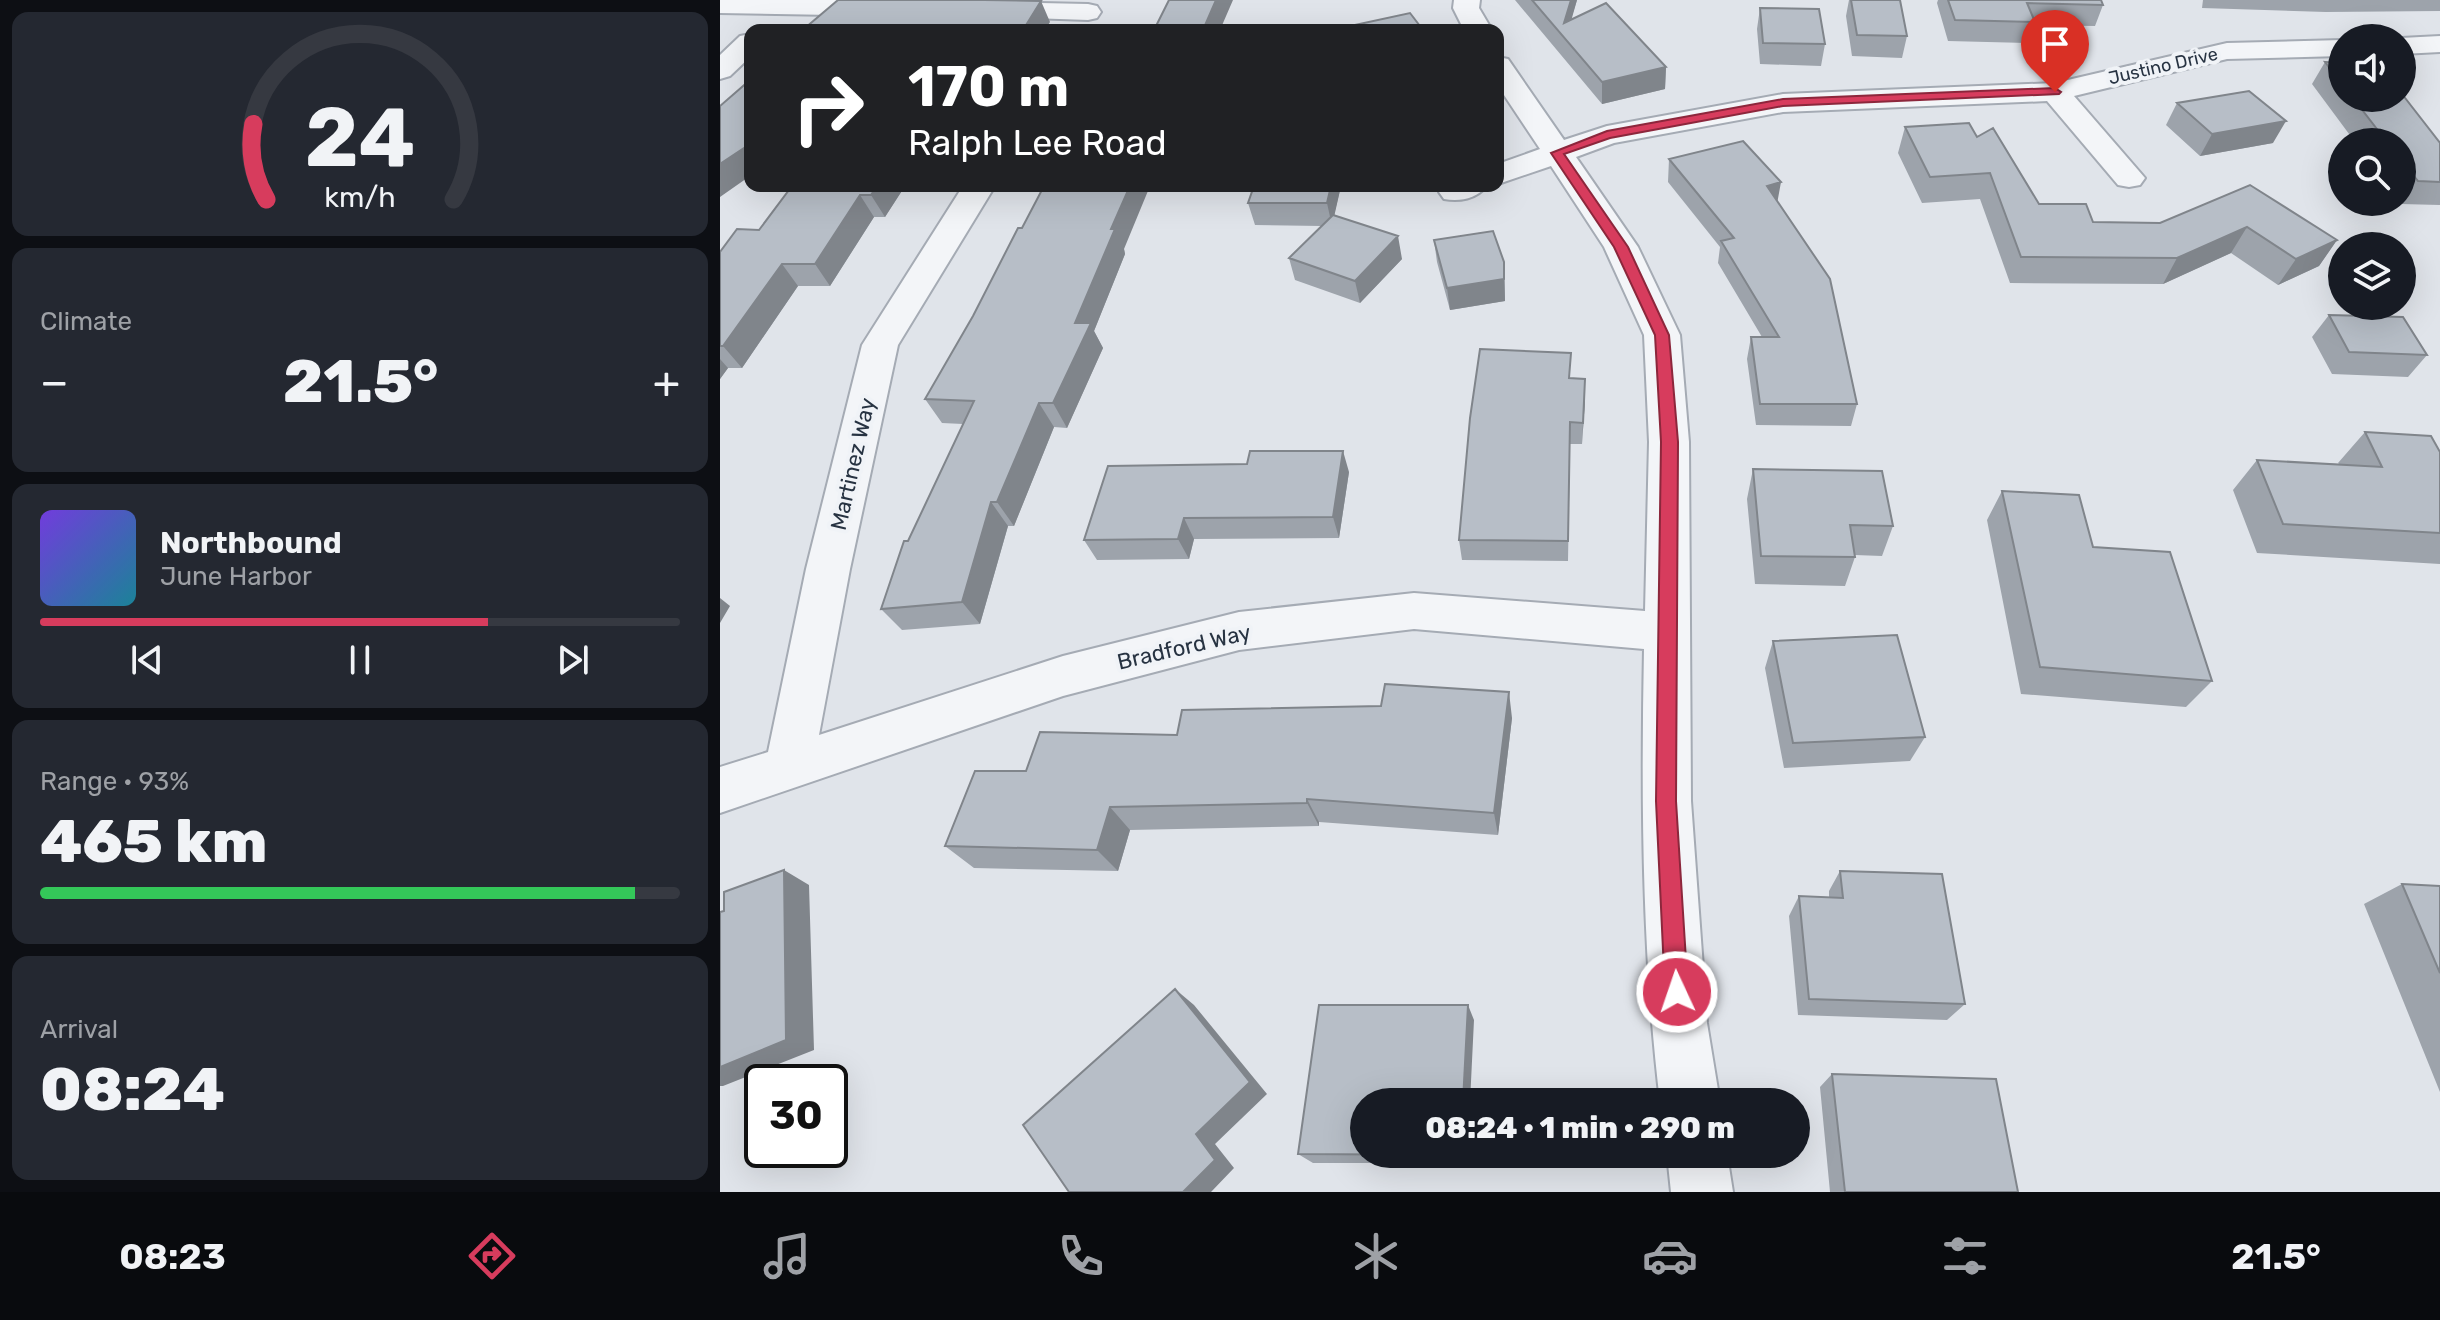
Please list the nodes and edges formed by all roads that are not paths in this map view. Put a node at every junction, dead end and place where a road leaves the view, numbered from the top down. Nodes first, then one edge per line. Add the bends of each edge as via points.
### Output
1 (1467, 0) edge
2 (720, 5) edge
3 (787, 7) junction
4 (914, 9) edge
5 (961, 10) edge
6 (1082, 21) edge
7 (769, 24) edge
8 (1475, 24) edge
9 (2440, 44) edge
10 (2416, 45) edge
11 (744, 48) edge
12 (2328, 48) edge
13 (720, 70) edge
14 (1504, 74) edge
15 (2055, 92) junction
16 (1557, 153) junction
17 (1504, 173) edge
18 (2129, 178) dead end
19 (975, 192) edge
20 (1666, 632) junction
21 (789, 766) junction
22 (720, 790) edge
23 (1688, 1088) edge
24 (1699, 1168) edge
25 (1702, 1192) edge

1 - 8 street
2 - 3 street
3 - 4 street
3 - 7 street
5 - 6 street
9 - 10 street
11 - 13 street
12 - 15 street, Justino Drive via 2227,51
14 - 16 street
15 - 16 street, Justino Drive via 1783,103 1607,135
15 - 18 street
16 - 17 street, Justino Drive
16 - 20 street via 1621,247 1662,335 1669,442
19 - 21 street, Martinez Way via 880,345
20 - 21 street, Bradford Way via 1414,611 1239,631 1063,676
20 - 23 street via 1666,801 1679,1023
21 - 22 street, Bradford Way
24 - 25 street

